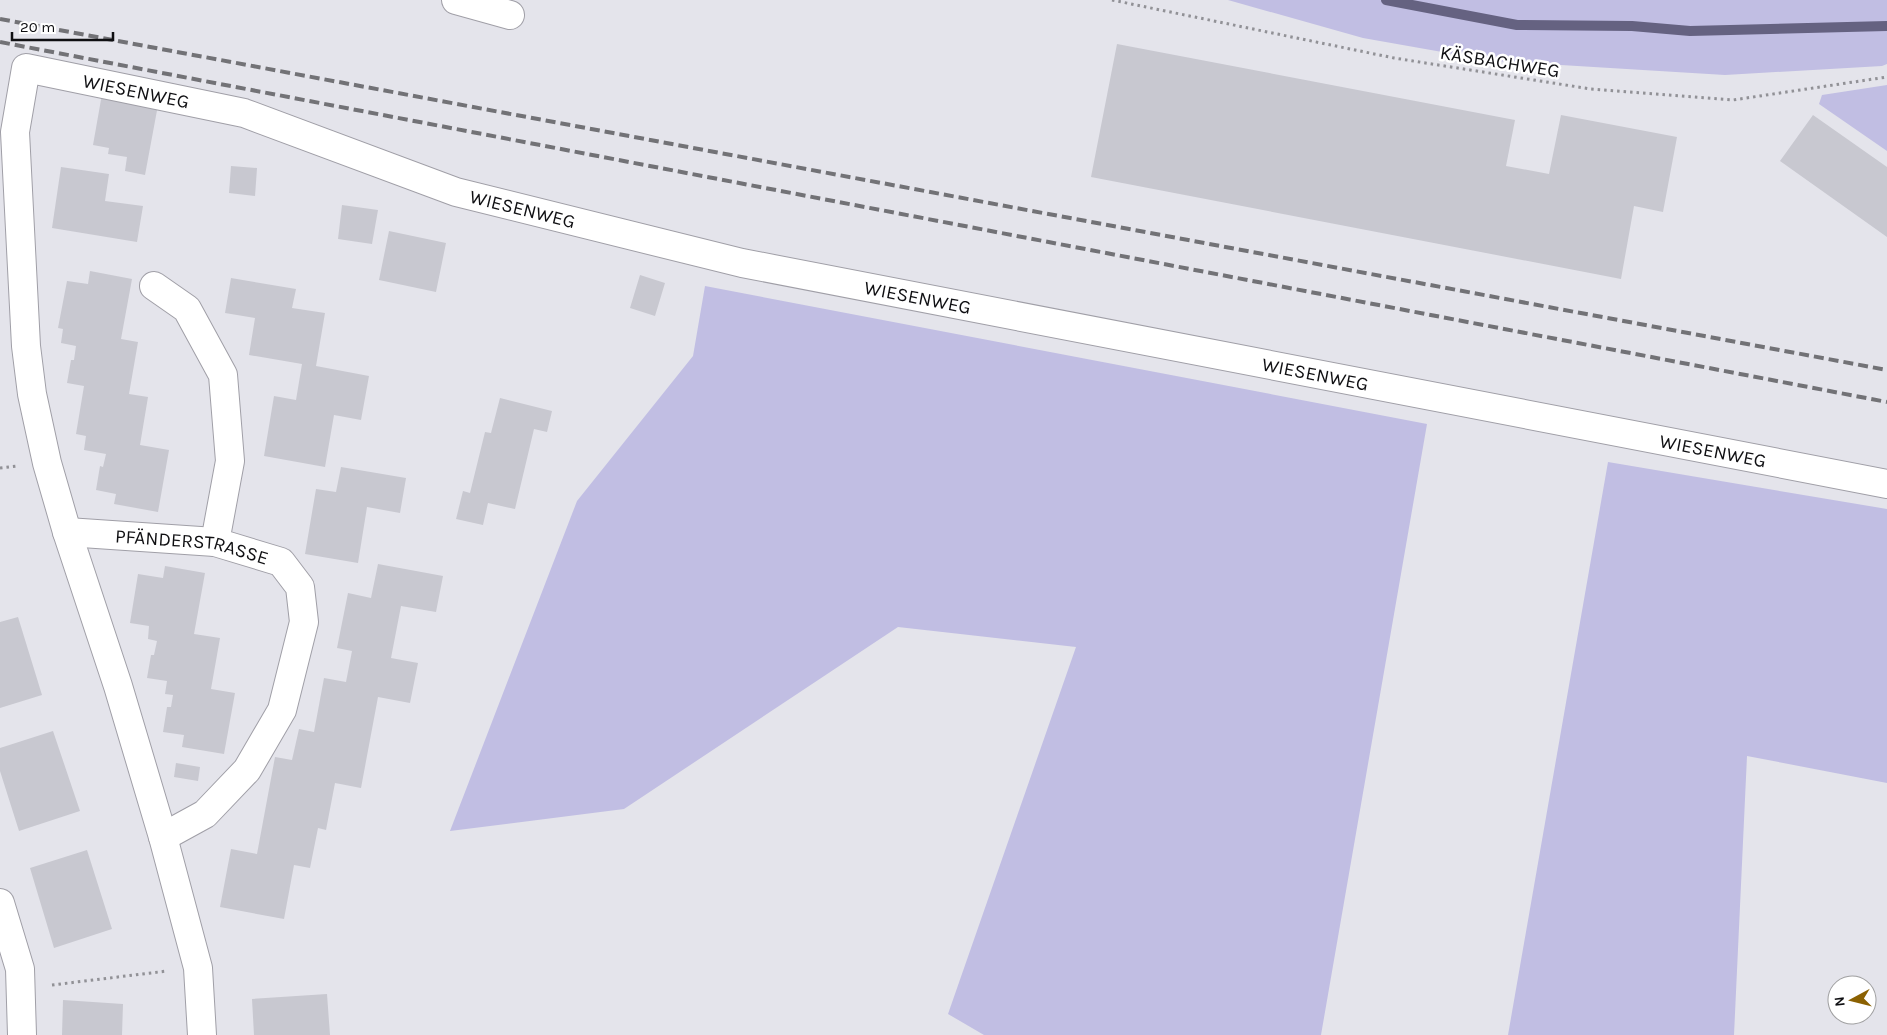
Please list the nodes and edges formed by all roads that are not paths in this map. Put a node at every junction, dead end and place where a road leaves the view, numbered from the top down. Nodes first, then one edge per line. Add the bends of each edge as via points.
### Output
1 (456, 0) edge
2 (510, 15) dead end
3 (8, 131) edge
4 (154, 286) dead end
5 (1887, 484) edge
6 (67, 532) junction
7 (215, 542) junction
8 (163, 837) junction
9 (0, 903) edge
10 (22, 1035) edge
11 (202, 1035) edge

1 - 2 street
3 - 5 street, WIESENWEG via 26,68 244,113 456,192 742,263
3 - 6 street via 31,384 46,463
4 - 7 street via 187,309 223,375 230,461
6 - 7 street, PFÄNDERSTRASSE
6 - 8 street
7 - 8 street, PFÄNDERSTRASSE via 281,562 300,587 304,622 282,710 247,770 205,814
8 - 11 street via 198,968
9 - 10 street via 20,969

